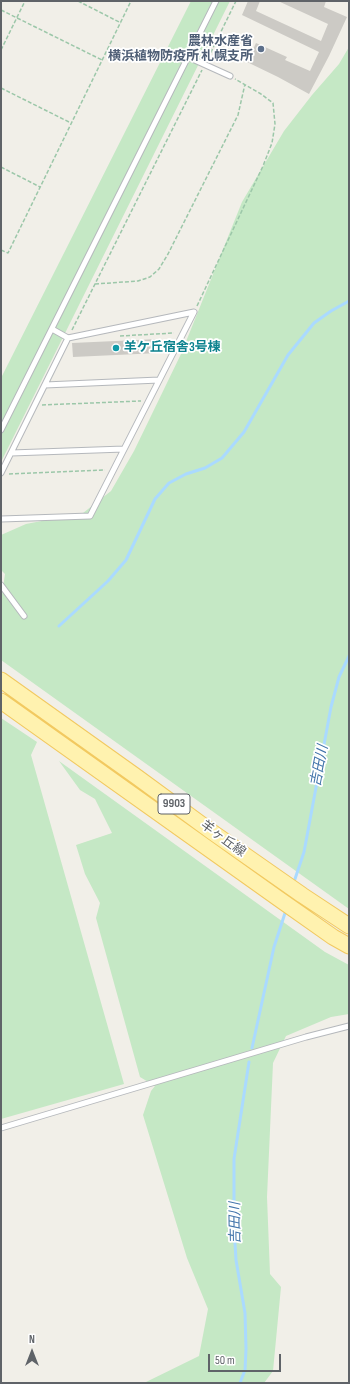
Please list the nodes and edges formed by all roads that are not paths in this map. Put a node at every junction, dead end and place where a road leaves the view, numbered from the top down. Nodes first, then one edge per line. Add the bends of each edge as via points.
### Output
1 (216, 1) edge
2 (188, 57) junction
3 (230, 76) road end
4 (52, 329) junction
5 (68, 338) junction
6 (159, 380) junction
7 (45, 385) dead end
8 (1, 430) edge
9 (124, 449) junction
10 (11, 453) junction
11 (1, 473) edge
12 (1, 519) edge
13 (1, 584) edge
14 (24, 616) dead end
15 (1, 680) edge
16 (1, 701) edge
17 (349, 926) edge
18 (349, 946) edge
19 (349, 1026) edge
20 (1, 1128) edge

1 - 2 lane
2 - 3 lane
2 - 4 lane
4 - 5 lane
4 - 8 lane
5 - 6 lane via 194,312
5 - 10 lane
6 - 7 lane
6 - 9 lane
9 - 10 lane
9 - 12 lane via 90,516
10 - 11 lane
13 - 14 lane
15 - 17 main road, 羊ヶ丘線 / 9903 via 212,832
16 - 18 main road, 羊ヶ丘線 / 9903
19 - 20 lane

